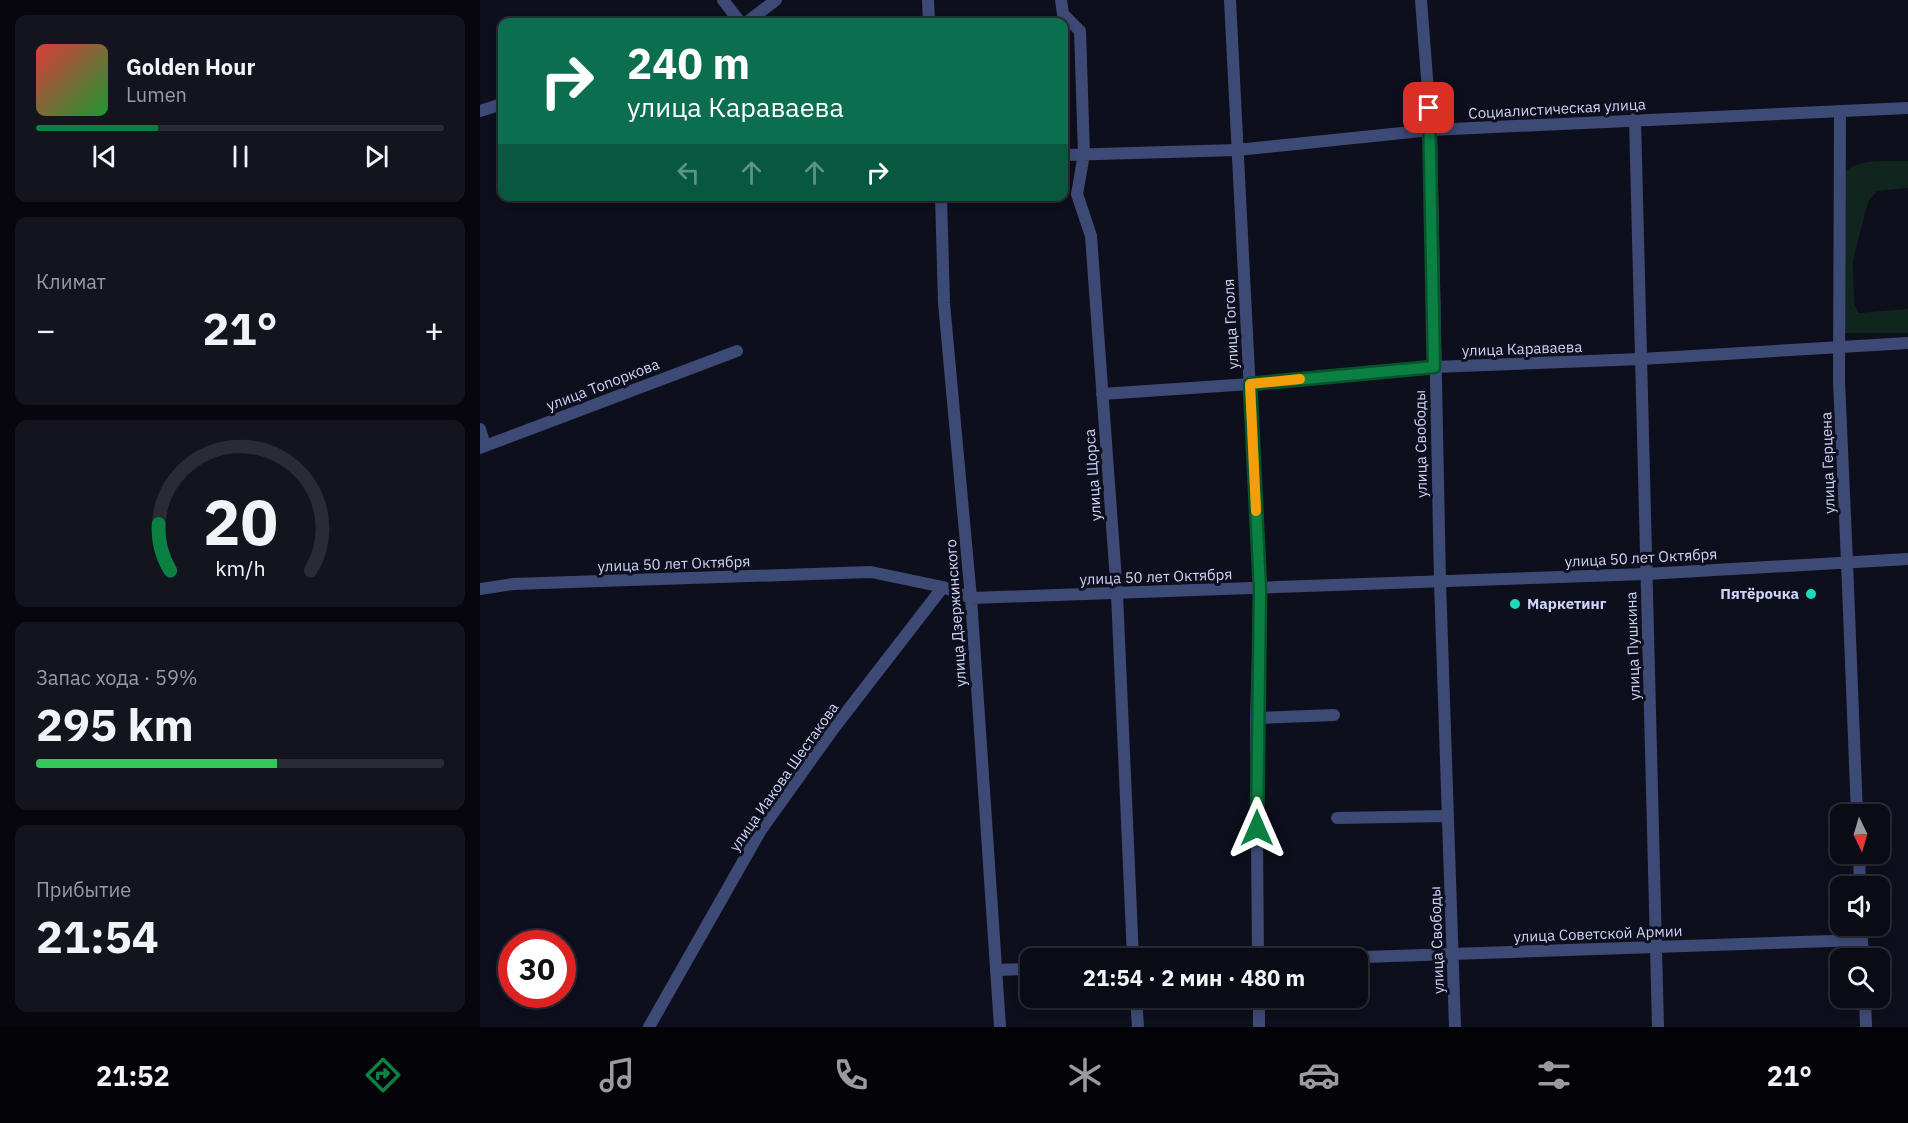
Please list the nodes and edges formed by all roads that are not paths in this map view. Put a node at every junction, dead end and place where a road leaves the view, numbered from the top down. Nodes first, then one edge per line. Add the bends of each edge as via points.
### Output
1 (723, 0) edge
2 (776, 0) edge
3 (928, 0) edge
4 (1062, 0) edge
5 (1230, 0) edge
6 (1421, 0) edge
7 (737, 18) edge
8 (752, 18) edge
9 (929, 18) edge
10 (1067, 18) edge
11 (1068, 19) edge
12 (498, 105) edge
13 (1908, 108) edge
14 (480, 111) edge
15 (1840, 111) junction
16 (1635, 119) junction
17 (1431, 130) junction
18 (1237, 150) junction
19 (1084, 154) junction
20 (1068, 155) edge
21 (940, 201) edge
22 (1908, 343) edge
23 (1840, 347) junction
24 (737, 351) dead end
25 (1641, 359) junction
26 (1434, 367) junction
27 (1250, 384) junction
28 (1102, 394) junction
29 (480, 429) edge
30 (482, 447) edge
31 (1908, 559) edge
32 (1847, 562) junction
33 (1646, 574) junction
34 (1440, 582) junction
35 (943, 587) junction
36 (1260, 589) junction
37 (483, 590) edge
38 (1117, 594) junction
39 (970, 598) junction
40 (1334, 715) dead end
41 (1256, 718) junction
42 (1857, 804) edge
43 (1448, 816) junction
44 (1337, 818) dead end
45 (1862, 936) edge
46 (1862, 940) junction
47 (1656, 947) junction
48 (1133, 948) edge
49 (1258, 948) edge
50 (1862, 948) edge
51 (1452, 954) junction
52 (1368, 957) edge
53 (1020, 969) edge
54 (996, 970) junction
55 (1137, 1008) edge
56 (1259, 1008) edge
57 (1865, 1008) edge
58 (649, 1027) edge
59 (1000, 1027) edge
60 (1138, 1027) edge
61 (1259, 1027) edge
62 (1455, 1027) edge
63 (1658, 1027) edge
64 (1866, 1027) edge

1 - 7 street
2 - 8 street
3 - 9 street
4 - 10 street, улица Щорса
5 - 18 street, улица Гоголя
6 - 17 street, улица Свободы
11 - 19 street, улица Щорса via 1080,31
12 - 14 street
13 - 15 street, Социалистическая улица
15 - 16 street, Социалистическая улица
15 - 23 street, улица Герцена
16 - 17 street, Социалистическая улица
16 - 25 street, улица Пушкина
17 - 18 street, Социалистическая улица
17 - 26 street, улица Свободы
18 - 19 street, Социалистическая улица
18 - 27 street, улица Гоголя
19 - 20 street, Социалистическая улица
19 - 28 street, улица Щорса via 1077,194 1091,236
21 - 39 street, улица Дзержинского via 944,303
22 - 23 street, улица Караваева
23 - 25 street, улица Караваева
23 - 32 street, улица Герцена
24 - 30 street, улица Топоркова
25 - 26 street, улица Караваева
25 - 33 street, улица Пушкина
26 - 27 street, улица Караваева
26 - 34 street, улица Свободы
27 - 28 street, улица Караваева
27 - 36 street, улица Гоголя
28 - 38 street, улица Щорса
29 - 30 street
31 - 32 street, улица 50 лет Октября
32 - 33 street, улица 50 лет Октября
32 - 42 street, улица Герцена
33 - 34 street, улица 50 лет Октября
33 - 47 street, улица Пушкина
34 - 36 street, улица 50 лет Октября
34 - 43 street, улица Свободы
35 - 37 street, улица 50 лет Октября via 871,572 513,584
35 - 39 street, улица 50 лет Октября
35 - 58 street, улица Иакова Шестакова via 834,728 762,830
36 - 38 street, улица 50 лет Октября
36 - 41 street, улица Гоголя
38 - 39 street, улица 50 лет Октября
38 - 48 street, улица Щорса
39 - 54 street, улица Дзержинского
40 - 41 street
41 - 49 street, улица Гоголя
43 - 44 street
43 - 51 street, улица Свободы
45 - 46 street
46 - 47 street, улица Советской Армии
46 - 50 street
47 - 51 street, улица Советской Армии
47 - 63 street, улица Пушкина
51 - 52 street, улица Советской Армии
51 - 62 street, улица Свободы
53 - 54 street
54 - 59 street, улица Дзержинского
55 - 60 street
56 - 61 street
57 - 64 street

